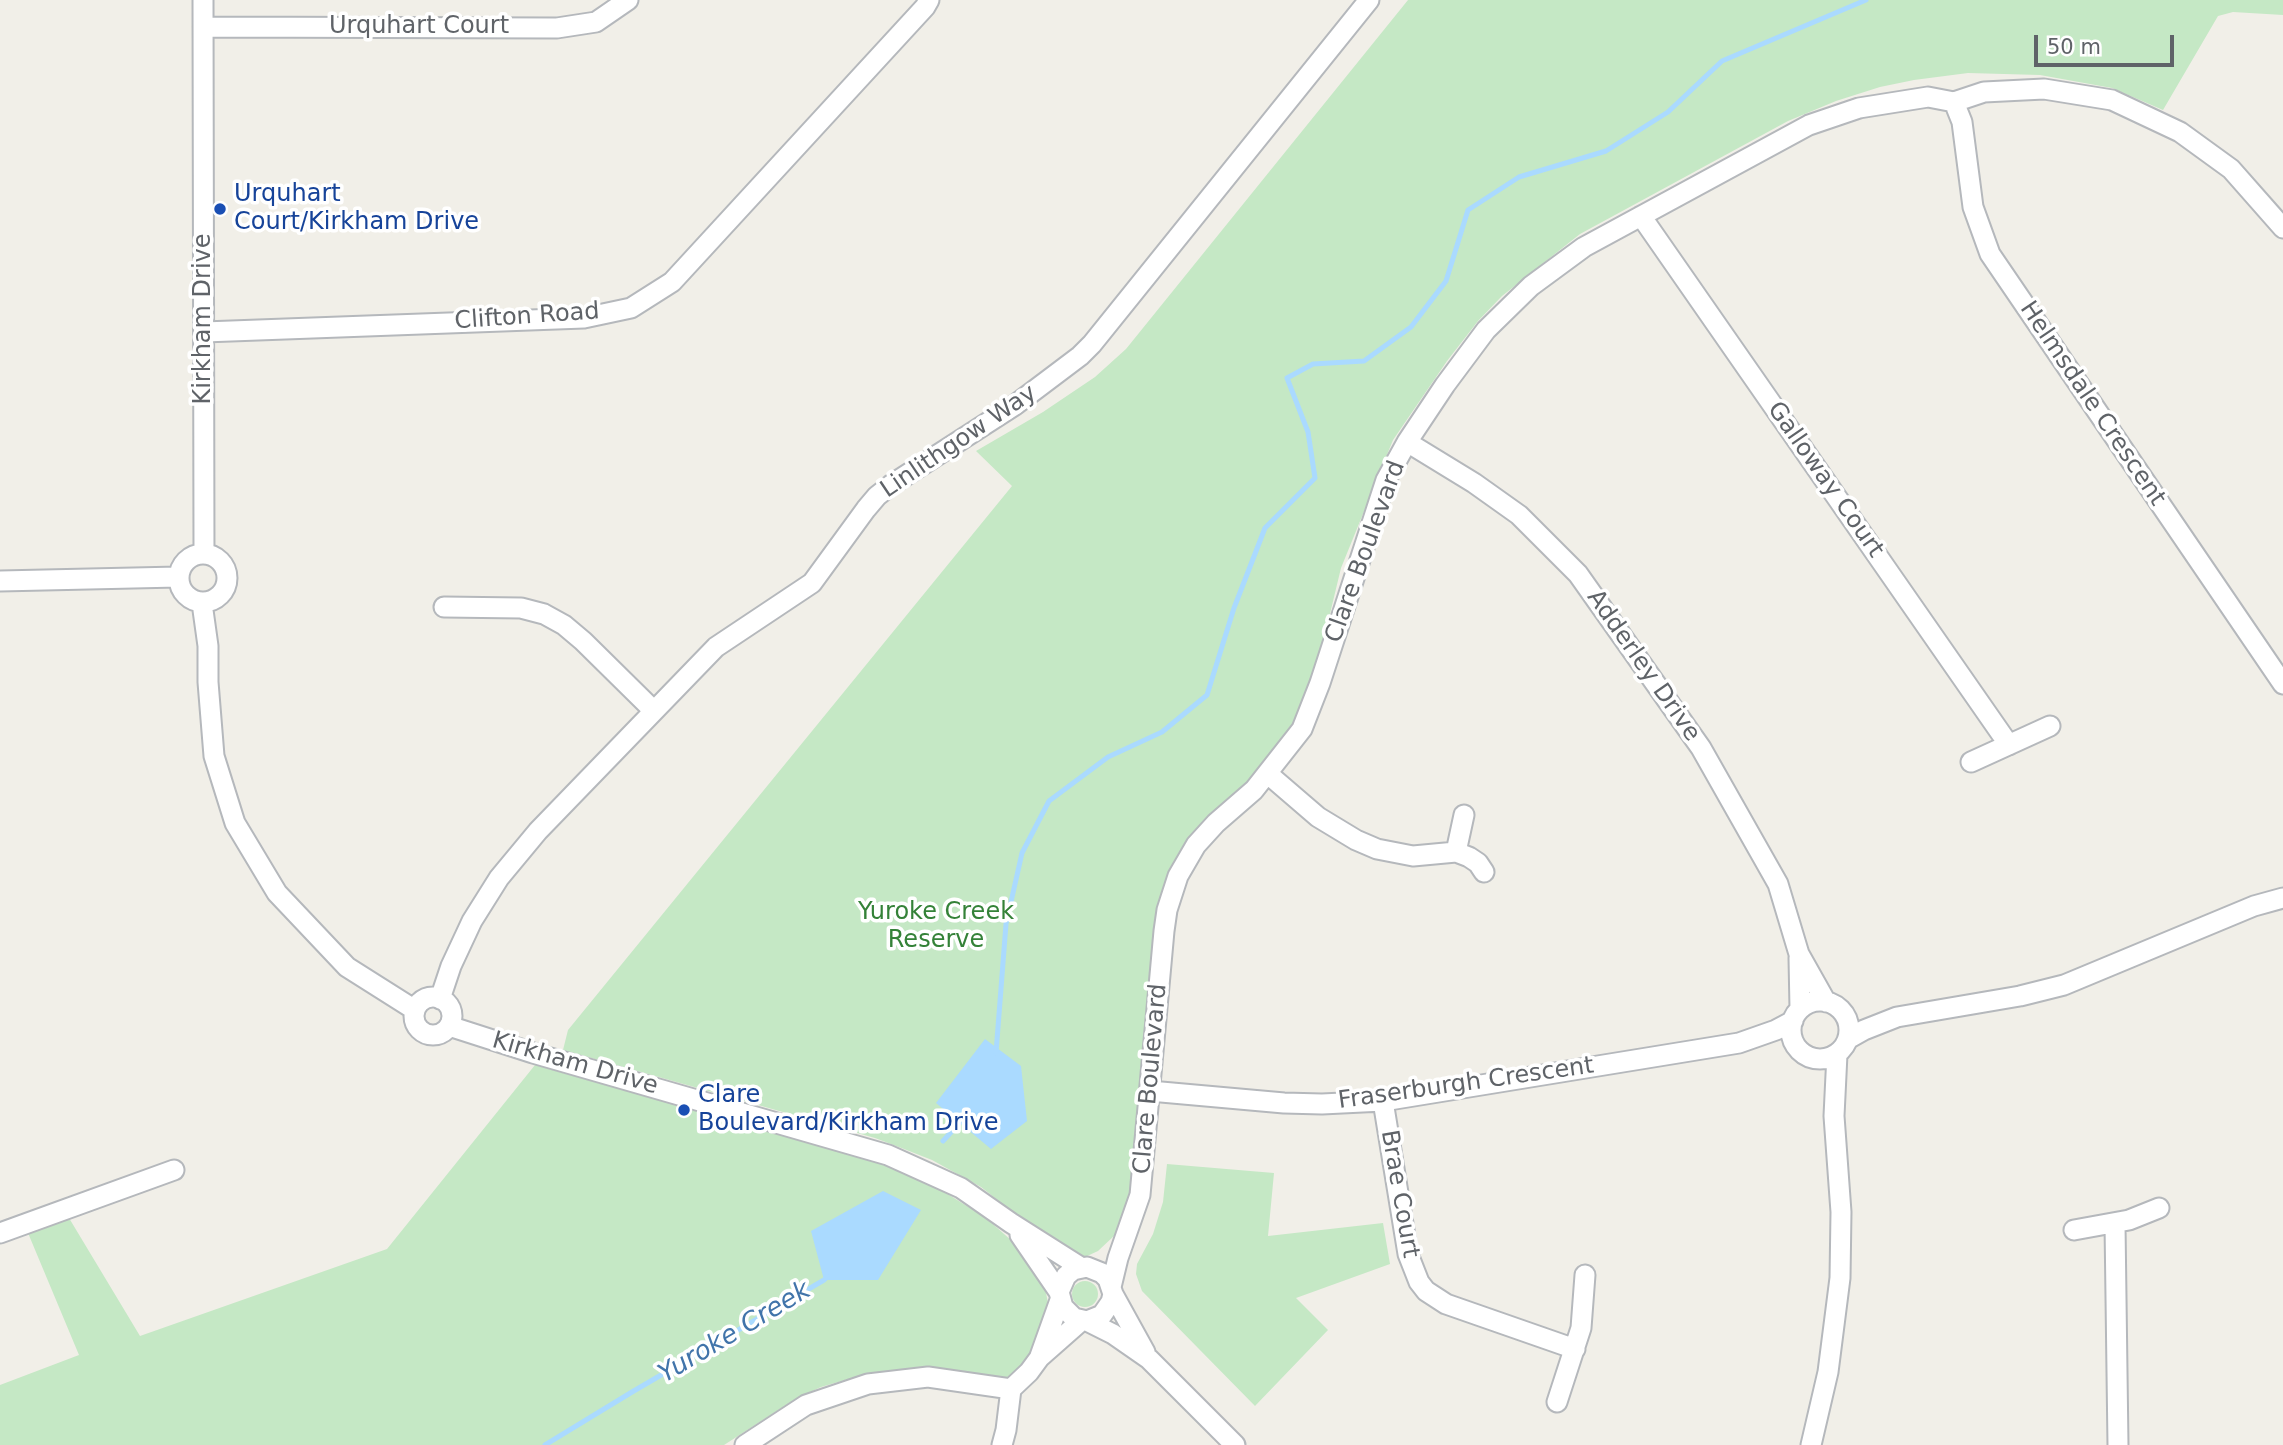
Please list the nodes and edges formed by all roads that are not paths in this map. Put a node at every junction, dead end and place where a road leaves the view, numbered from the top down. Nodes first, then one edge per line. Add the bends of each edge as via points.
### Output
1 (203, 0) edge
2 (929, 0) edge
3 (1369, 0) edge
4 (628, 1) edge
5 (203, 27) junction
6 (1954, 102) junction
7 (1641, 216) junction
8 (2283, 228) edge
9 (204, 332) junction
10 (1407, 442) junction
11 (204, 554) junction
12 (178, 578) junction
13 (0, 581) edge
14 (202, 603) junction
15 (444, 607) dead end
16 (2283, 684) edge
17 (653, 710) junction
18 (2050, 726) dead end
19 (2009, 744) junction
20 (1971, 762) dead end
21 (1268, 774) junction
22 (1464, 815) dead end
23 (1456, 852) junction
24 (1484, 872) dead end
25 (2283, 898) edge
26 (1799, 954) junction
27 (440, 999) junction
28 (1826, 1002) junction
29 (415, 1010) junction
30 (1844, 1013) junction
31 (1796, 1015) junction
32 (1897, 1017) junction
33 (449, 1026) junction
34 (1739, 1043) junction
35 (1843, 1046) junction
36 (1805, 1053) junction
37 (1150, 1091) junction
38 (1383, 1101) junction
39 (1834, 1116) junction
40 (174, 1170) dead end
41 (2160, 1208) dead end
42 (1011, 1223) junction
43 (2115, 1224) junction
44 (2074, 1230) dead end
45 (0, 1233) edge
46 (1126, 1234) junction
47 (1084, 1267) junction
48 (1585, 1275) dead end
49 (1112, 1290) junction
50 (1060, 1296) junction
51 (1084, 1320) junction
52 (1576, 1349) junction
53 (1040, 1357) junction
54 (1149, 1359) junction
55 (1011, 1389) junction
56 (1557, 1402) dead end
57 (745, 1445) edge
58 (1002, 1445) edge
59 (1235, 1445) edge
60 (1811, 1445) edge
61 (2118, 1445) edge

1 - 5 street, Kirkham Drive
2 - 9 street, Clifton Road via 672,282 631,308 584,317
3 - 17 street, Linlithgow Way via 1080,356 891,485 866,509 812,583 716,646
4 - 5 street, Urquhart Court via 596,22 557,28
5 - 9 street, Kirkham Drive
6 - 7 street, Clare Boulevard via 1919,98 1859,108 1809,125
6 - 8 street, Clare Boulevard via 1984,92 2044,89 2112,100 2180,132 2231,169
6 - 16 street, Helmsdale Crescent via 1962,122 1973,207 1990,254
7 - 10 street, Clare Boulevard via 1584,247 1531,286 1486,330
7 - 19 street, Galloway Court
9 - 11 street, Kirkham Drive
10 - 21 street, Clare Boulevard via 1386,481 1302,729
10 - 26 street, Adderley Drive via 1519,515 1578,574 1701,748 1778,884
11 - 12 street via 183,563
11 - 14 street via 218,559 228,578 224,592
12 - 13 street
12 - 14 street via 186,597
14 - 29 street via 214,756 235,823 277,893 346,967
15 - 17 street via 521,608 544,614 583,641
17 - 27 street, Linlithgow Way via 499,878 472,921
18 - 19 street
19 - 20 street
21 - 23 street via 1318,817 1367,844 1413,856
21 - 37 street, Clare Boulevard via 1196,845 1172,891 1164,931
22 - 23 street
23 - 24 street via 1478,863
25 - 32 street via 2064,985
26 - 28 street, Adderley Drive
26 - 31 street, Adderley Drive
27 - 29 street via 423,1000
27 - 33 street via 451,1011
28 - 30 street
28 - 31 street via 1817,1001
29 - 33 street via 415,1024 427,1034 442,1033
30 - 32 street
30 - 35 street via 1849,1030
31 - 34 street, Fraserburgh Crescent via 1776,1030
31 - 36 street via 1791,1030
32 - 35 street via 1864,1030
33 - 42 street, Kirkham Drive via 888,1155 961,1188
34 - 36 street, Fraserburgh Crescent
34 - 38 street, Fraserburgh Crescent
35 - 36 street via 1822,1059
35 - 39 street
36 - 39 street
37 - 38 street, Fraserburgh Crescent via 1284,1103
37 - 46 street, Clare Boulevard via 1140,1195
38 - 52 street, Brae Court via 1408,1254 1419,1282 1446,1304
39 - 60 street via 1840,1278 1828,1373
40 - 45 street
41 - 43 street
42 - 47 street, Kirkham Drive
42 - 50 street, Kirkham Drive
43 - 44 street
43 - 61 street
46 - 47 street
46 - 49 street, Clare Boulevard
47 - 49 street via 1102,1273
47 - 50 street via 1066,1276
48 - 52 street
49 - 51 street via 1108,1309
49 - 54 street
50 - 51 street via 1068,1313
50 - 53 street
51 - 53 street
51 - 54 street
52 - 56 street
53 - 55 street
54 - 59 street
55 - 57 street via 928,1377 868,1384 806,1405
55 - 58 street

